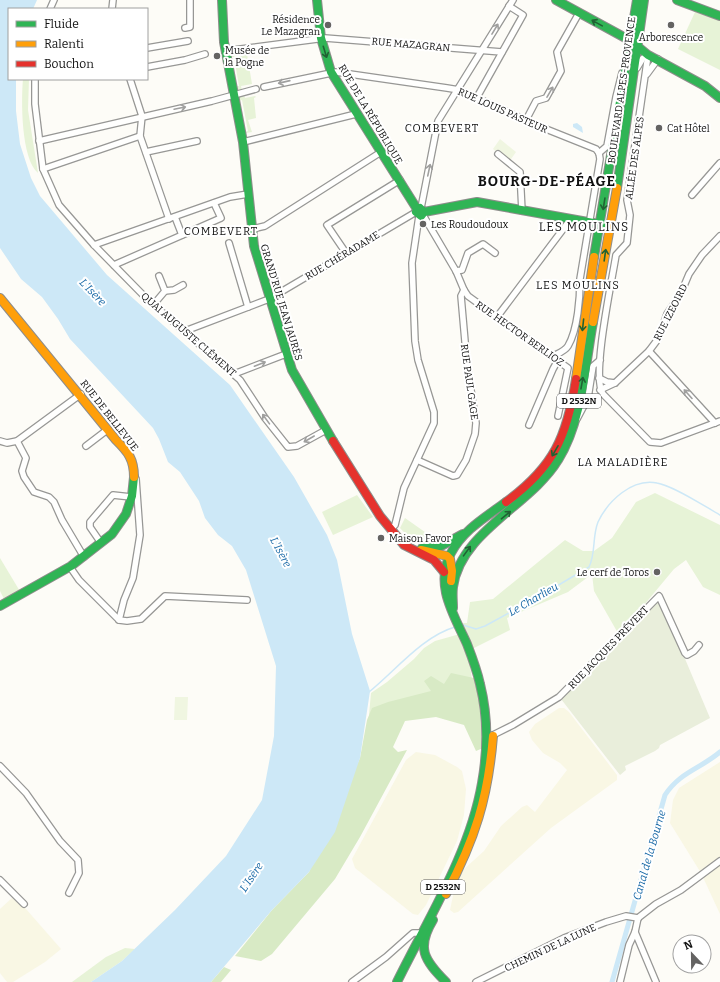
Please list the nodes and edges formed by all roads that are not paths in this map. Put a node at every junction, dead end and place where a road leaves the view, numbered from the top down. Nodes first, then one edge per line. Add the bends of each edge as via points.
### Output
1 (190, 0) edge
2 (222, 0) edge
3 (317, 0) edge
4 (513, 0) edge
5 (556, 0) edge
6 (637, 0) edge
7 (644, 0) edge
8 (677, 0) edge
9 (509, 6) junction
10 (579, 13) junction
11 (720, 16) edge
12 (185, 28) dead end
13 (321, 38) junction
14 (188, 41) dead end
15 (633, 45) junction
16 (148, 48) edge
17 (482, 50) junction
18 (225, 51) junction
19 (502, 52) junction
20 (205, 54) dead end
21 (648, 55) junction
22 (658, 59) junction
23 (148, 67) edge
24 (331, 72) junction
25 (647, 74) junction
26 (35, 80) edge
27 (130, 80) edge
28 (633, 80) junction
29 (264, 87) dead end
30 (256, 89) dead end
31 (459, 90) junction
32 (233, 95) junction
33 (720, 98) edge
34 (476, 99) junction
35 (356, 114) junction
36 (142, 116) junction
37 (526, 120) junction
38 (140, 136) junction
39 (39, 141) junction
40 (197, 141) dead end
41 (242, 142) junction
42 (146, 152) junction
43 (381, 152) junction
44 (599, 152) junction
45 (498, 154) dead end
46 (720, 163) edge
47 (43, 169) junction
48 (400, 180) junction
49 (248, 194) junction
50 (692, 195) dead end
51 (214, 203) junction
52 (522, 211) junction
53 (420, 212) junction
54 (172, 218) junction
55 (570, 220) junction
56 (589, 223) junction
57 (601, 224) junction
58 (610, 226) junction
59 (628, 228) junction
60 (252, 230) junction
61 (182, 235) junction
62 (720, 236) edge
63 (229, 243) dead end
64 (94, 245) junction
65 (346, 253) junction
66 (496, 253) dead end
67 (114, 265) junction
68 (456, 271) junction
69 (159, 276) dead end
70 (183, 285) dead end
71 (464, 290) junction
72 (165, 291) junction
73 (0, 298) edge
74 (269, 299) junction
75 (154, 304) junction
76 (248, 307) junction
77 (497, 317) junction
78 (185, 331) junction
79 (649, 351) junction
80 (286, 354) junction
81 (553, 356) junction
82 (600, 359) junction
83 (558, 360) junction
84 (234, 374) junction
85 (599, 378) junction
86 (615, 382) junction
87 (600, 390) junction
88 (81, 394) junction
89 (558, 416) dead end
90 (575, 422) junction
91 (717, 422) edge
92 (529, 426) dead end
93 (107, 430) junction
94 (326, 430) junction
95 (0, 441) edge
96 (17, 441) junction
97 (86, 446) dead end
98 (417, 460) junction
99 (134, 478) junction
100 (131, 497) junction
101 (393, 532) junction
102 (466, 533) junction
103 (101, 543) junction
104 (418, 549) junction
105 (84, 557) junction
106 (448, 557) junction
107 (70, 567) junction
108 (444, 572) junction
109 (453, 590) junction
110 (247, 600) dead end
111 (0, 606) edge
112 (119, 620) junction
113 (457, 621) junction
114 (699, 645) dead end
115 (490, 736) junction
116 (0, 766) edge
117 (720, 861) edge
118 (0, 880) edge
119 (69, 893) dead end
120 (24, 904) dead end
121 (638, 918) junction
122 (635, 932) junction
123 (421, 933) junction
124 (352, 982) edge
125 (397, 982) edge
126 (446, 982) edge
127 (476, 982) edge
128 (620, 982) edge
129 (656, 982) edge

1 - 12 street via 190,27
2 - 18 main road, GRAND'RUE JEAN JAURÈS
3 - 13 main road, RUE DE LA RÉPUBLIQUE
4 - 9 street
5 - 10 main road
6 - 15 main road, BOULEVARD ALPES-PROVENCE / D 2532N
7 - 15 main road, BOULEVARD ALPES-PROVENCE / D 2532N
8 - 11 main road
17 -> 9 street
9 - 19 street via 523,15
15 -> 10 main road
37 -> 10 street via 536,101 546,98 561,71 557,52
13 - 17 street, RUE MAZAGRAN
13 - 18 street, RUE MAZAGRAN
13 -> 24 main road, RUE DE LA RÉPUBLIQUE
14 - 16 street
15 - 21 main road
15 - 28 main road, BOULEVARD ALPES-PROVENCE / D 2532N
15 - 44 street via 616,97 607,146
15 -> 57 main road, BOULEVARD ALPES-PROVENCE / D 2532N
17 - 19 street, RUE MAZAGRAN
17 - 31 street
18 - 32 main road, GRAND'RUE JEAN JAURÈS via 232,76
19 - 34 street
20 - 23 street
21 - 22 main road
21 - 25 street, ALLÉE DES ALPES
21 - 28 street via 638,64
22 - 25 street, ALLÉE DES ALPES
22 - 33 main road via 705,86
24 -> 29 street
24 - 31 street, RUE LOUIS PASTEUR
24 - 35 main road, RUE DE LA RÉPUBLIQUE
25 - 59 street, ALLÉE DES ALPES via 627,200 630,215
26 - 39 street, QUAI AUGUSTE CLÉMENT
27 - 36 street
28 - 58 main road, BOULEVARD ALPES-PROVENCE / D 2532N
30 - 32 street
31 - 34 street, RUE LOUIS PASTEUR
53 -> 31 street via 438,121
36 -> 32 street
32 - 41 main road, GRAND'RUE JEAN JAURÈS
34 - 37 street, RUE LOUIS PASTEUR
35 - 41 street
35 - 43 main road, RUE DE LA RÉPUBLIQUE
36 - 38 street
36 - 39 street
37 - 44 street, RUE LOUIS PASTEUR
38 - 42 street
38 - 47 street
39 - 47 street, QUAI AUGUSTE CLÉMENT
40 - 42 street
41 - 49 main road, GRAND'RUE JEAN JAURÈS
42 - 54 street
43 - 48 main road, RUE DE LA RÉPUBLIQUE
43 - 60 street via 265,226
44 - 56 street
45 - 52 street via 520,172
46 - 50 street
47 - 64 street, QUAI AUGUSTE CLÉMENT via 59,204
48 - 53 main road, RUE DE LA RÉPUBLIQUE
48 - 65 street via 327,225
49 - 51 street
49 - 60 main road, GRAND'RUE JEAN JAURÈS
51 - 54 street
51 - 61 street via 221,218
52 - 53 main road via 477,202
52 - 55 main road
53 - 65 street, RUE CHÉRADAME
53 - 68 street, RUE HECTOR BERLIOZ
53 - 98 street via 412,263 414,341 434,412 434,423
54 - 61 street
54 - 64 street
55 - 56 main road
55 - 77 street
56 - 57 main road
56 - 81 street via 580,279 580,298 572,337 564,351
57 - 58 main road
57 -> 102 main road, BOULEVARD ALPES-PROVENCE / D 2532N via 565,431 544,469 511,499
58 - 59 street
90 -> 58 main road, BOULEVARD ALPES-PROVENCE / D 2532N
59 - 82 street, ALLÉE DES ALPES via 627,243 616,255
60 - 74 main road, GRAND'RUE JEAN JAURÈS via 256,257
61 - 67 street
62 - 79 street, RUE IZEOIRD via 689,274 681,293 667,314 658,339
63 - 76 street
64 - 67 street, QUAI AUGUSTE CLÉMENT
65 - 74 street, RUE CHÉRADAME
66 - 68 street via 483,244 468,253 462,270
67 - 75 street, QUAI AUGUSTE CLÉMENT
68 - 71 street, RUE HECTOR BERLIOZ
69 - 72 street
70 - 72 street
71 - 77 street, RUE HECTOR BERLIOZ via 480,306
71 - 98 street, RUE PAUL GAGE via 461,296 466,364 476,412 475,434 466,460 457,475 453,476
72 - 75 street
73 - 88 main road, RUE DE BELLEVUE
74 - 76 street, RUE CHÉRADAME
74 - 80 main road, GRAND'RUE JEAN JAURÈS
75 - 78 street, QUAI AUGUSTE CLÉMENT
76 - 78 street, RUE CHÉRADAME
77 - 81 street, RUE HECTOR BERLIOZ
78 - 84 street, QUAI AUGUSTE CLÉMENT
79 - 86 street, RUE IZEOIRD
91 -> 79 street
84 -> 80 street
80 - 94 main road, GRAND'RUE JEAN JAURÈS via 292,370
81 - 83 street, RUE HECTOR BERLIOZ
82 - 85 street
82 - 90 street, ALLÉE DES ALPES via 593,366 588,398
83 - 89 street, RUE HECTOR BERLIOZ via 569,370
83 - 92 street
94 -> 84 street, QUAI AUGUSTE CLÉMENT via 291,448 265,418
85 - 86 street
85 - 87 street
86 - 87 street, RUE IZEOIRD
87 - 91 street via 650,442 661,443
88 - 93 main road, RUE DE BELLEVUE
88 - 96 street
109 -> 90 main road, BOULEVARD ALPES-PROVENCE / D 2532N via 458,568 470,547 546,477 564,452
93 - 97 street
93 - 99 main road, RUE DE BELLEVUE via 128,452 133,462
94 - 101 main road, GRAND'RUE JEAN JAURÈS via 365,494
95 - 96 street
96 - 105 street via 27,460 22,471 24,477 34,492 49,497 54,502
98 - 101 street via 404,488
99 - 100 main road, RUE DE BELLEVUE
99 - 112 street via 137,484 140,535 133,578
100 - 103 main road, RUE DE BELLEVUE via 122,523
100 - 103 street via 113,495 91,519 90,527
101 - 104 main road
101 - 108 main road via 404,545 437,563
102 - 104 main road via 441,546
102 - 106 main road, BOULEVARD ALPES-PROVENCE / D 2532N
103 - 105 main road, RUE DE BELLEVUE
104 - 106 main road
105 - 107 main road, RUE DE BELLEVUE
106 - 108 main road, D 2532N
106 - 109 main road, D 2532N via 453,566 450,581
107 - 111 main road, RUE DE BELLEVUE
107 - 112 street via 79,580
108 - 113 main road, D 2532N via 445,596
109 - 113 main road, D 2532N
110 - 112 street via 165,596 141,619 127,622
113 - 115 main road, D 2532N via 480,686
114 - 115 street, RUE JACQUES PRÉVERT via 694,651 687,655 685,653 659,596 559,697
115 - 123 main road, D 2532N via 471,825
115 - 126 main road via 489,778 476,830 423,944 424,952 433,969
116 - 119 street via 26,793 60,842 78,860 79,873
117 - 121 street
118 - 120 street
121 - 122 street
121 - 127 street, CHEMIN DE LA LUNE via 626,916 564,938
122 - 128 street via 629,945
122 - 129 street
123 - 124 street via 413,933
123 - 125 main road, D 2532N

